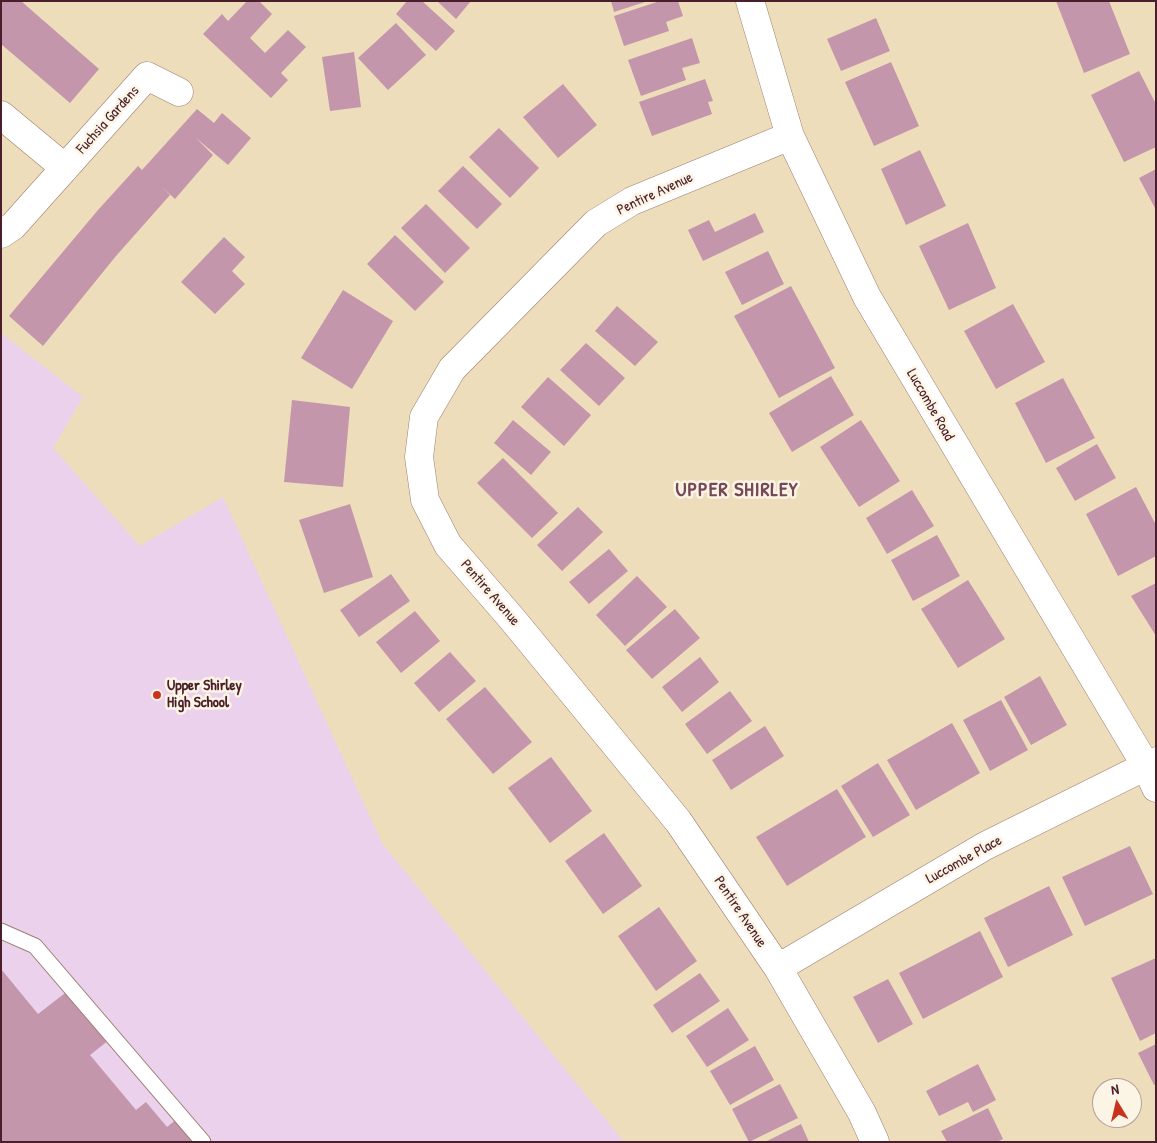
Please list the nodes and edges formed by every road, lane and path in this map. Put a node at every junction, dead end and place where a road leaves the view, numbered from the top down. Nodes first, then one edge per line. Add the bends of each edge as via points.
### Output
1 (750, 1) edge
2 (179, 92) dead end
3 (1, 115) edge
4 (790, 136) junction
5 (65, 168) junction
6 (1, 234) edge
7 (1152, 772) edge
8 (1, 931) edge
9 (778, 968) junction
10 (203, 1142) edge
11 (875, 1142) edge

1 - 4 street, Luccombe Road
2 - 5 street, Fuchsia Gardens via 147,76
3 - 5 street, Fuchsia Gardens
4 - 7 street, Luccombe Road via 867,297
4 - 9 street, Pentire Avenue via 632,201 596,223 452,369 424,417 419,457 425,500 448,545 678,821
5 - 6 street, Fuchsia Gardens via 13,226
7 - 9 street, Luccombe Place via 985,846
8 - 10 lane via 36,946
9 - 11 street, Pentire Avenue via 862,1113

